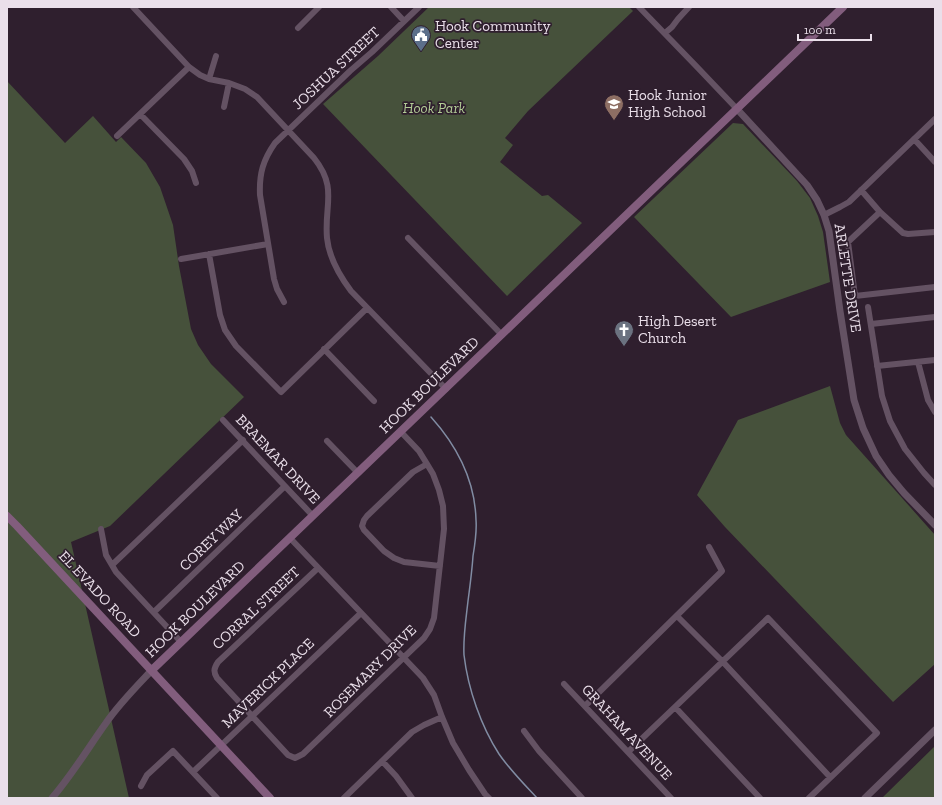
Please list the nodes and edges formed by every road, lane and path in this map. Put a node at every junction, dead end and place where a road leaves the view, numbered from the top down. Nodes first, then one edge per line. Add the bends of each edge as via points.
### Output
1 (133, 7) edge
2 (320, 7) edge
3 (391, 7) edge
4 (419, 7) edge
5 (639, 7) edge
6 (689, 7) edge
7 (843, 7) edge
8 (404, 21) junction
9 (298, 28) dead end
10 (665, 33) junction
11 (216, 56) dead end
12 (189, 67) junction
13 (209, 79) junction
14 (229, 83) junction
15 (224, 107) dead end
16 (737, 109) junction
17 (140, 114) junction
18 (935, 119) edge
19 (288, 130) junction
20 (117, 136) dead end
21 (914, 139) junction
22 (935, 162) edge
23 (196, 183) dead end
24 (861, 190) junction
25 (880, 212) junction
26 (824, 215) junction
27 (935, 232) edge
28 (408, 238) dead end
29 (268, 244) junction
30 (209, 254) junction
31 (181, 259) dead end
32 (935, 287) edge
33 (284, 302) dead end
34 (868, 307) dead end
35 (367, 308) junction
36 (935, 317) edge
37 (871, 324) junction
38 (502, 335) junction
39 (324, 349) junction
40 (935, 360) edge
41 (918, 362) junction
42 (877, 366) junction
43 (446, 389) junction
44 (374, 401) dead end
45 (935, 412) edge
46 (223, 420) dead end
47 (401, 432) junction
48 (243, 440) junction
49 (327, 441) dead end
50 (427, 464) junction
51 (358, 473) junction
52 (935, 485) edge
53 (285, 486) junction
54 (7, 516) edge
55 (313, 516) junction
56 (935, 526) edge
57 (101, 529) dead end
58 (290, 538) junction
59 (709, 548) dead end
60 (112, 565) junction
61 (440, 566) junction
62 (318, 568) junction
63 (154, 612) junction
64 (361, 613) junction
65 (676, 616) junction
66 (181, 642) junction
67 (404, 658) junction
68 (723, 662) junction
69 (152, 670) junction
70 (564, 684) dead end
71 (585, 706) junction
72 (675, 708) junction
73 (252, 716) junction
74 (442, 717) junction
75 (935, 730) edge
76 (524, 731) dead end
77 (221, 745) junction
78 (628, 752) junction
79 (382, 761) junction
80 (193, 772) junction
81 (830, 778) junction
82 (141, 786) dead end
83 (52, 798) edge
84 (217, 798) edge
85 (270, 798) edge
86 (344, 798) edge
87 (412, 798) edge
88 (489, 798) edge
89 (582, 798) edge
90 (670, 798) edge
91 (760, 798) edge
92 (808, 798) edge
93 (865, 798) edge

1 - 12 street
2 - 9 street
3 - 8 street
4 - 8 street, JOSHUA STREET
5 - 10 street, ARLETTE DRIVE
6 - 10 street
7 - 16 main road, HOOK BOULEVARD
8 - 19 street, JOSHUA STREET
10 - 16 street, ARLETTE DRIVE
11 - 13 street
12 - 13 street
12 - 17 street
13 - 14 street
14 - 15 street
14 - 19 street via 257,97
16 - 26 street, ARLETTE DRIVE via 808,185
16 - 38 main road, HOOK BOULEVARD
17 - 20 street
17 - 23 street via 184,160 192,171
18 - 21 street
19 - 29 street, JOSHUA STREET via 269,151 261,170 260,195
19 - 35 street via 324,173 328,184 326,223 331,256 344,282
21 - 22 street
21 - 24 street
24 - 25 street
24 - 26 street via 840,208
25 - 27 street via 903,233
25 - 32 street via 848,242 855,296
26 - 56 street, ARLETTE DRIVE via 829,231 854,400 863,428 876,456 889,475
28 - 38 street
29 - 30 street
29 - 33 street, JOSHUA STREET via 274,279
30 - 31 street
30 - 39 street via 220,315 226,330 236,346 280,392
34 - 37 street
35 - 39 street
35 - 43 street
36 - 37 street
37 - 42 street
38 - 43 main road, HOOK BOULEVARD
39 - 44 street
40 - 41 street
41 - 42 street
41 - 45 street via 928,400
42 - 52 street via 882,396 890,421 904,449
43 - 47 main road, HOOK BOULEVARD
46 - 48 street, BRAEMAR DRIVE
47 - 50 street, ROSEMARY DRIVE
47 - 51 main road, HOOK BOULEVARD
48 - 53 street, BRAEMAR DRIVE
48 - 60 street
49 - 51 street
50 - 61 street, ROSEMARY DRIVE via 443,506 444,529
50 - 61 street via 413,472 367,516 362,526 384,551 394,558 404,562
51 - 55 main road, HOOK BOULEVARD
53 - 55 street, BRAEMAR DRIVE
53 - 63 street, COREY WAY
54 - 69 main road, EL EVADO ROAD
55 - 58 main road, HOOK BOULEVARD
57 - 60 street via 106,555
58 - 62 street
58 - 66 main road, HOOK BOULEVARD
59 - 65 street via 722,571
60 - 63 street
61 - 67 street, ROSEMARY DRIVE via 434,618 430,629
62 - 64 street
62 - 73 street, CORRAL STREET via 218,662 214,669 217,678
63 - 66 street
64 - 67 street
64 - 73 street, MAVERICK PLACE
65 - 68 street
65 - 71 street
66 - 69 main road, HOOK BOULEVARD
67 - 73 street, ROSEMARY DRIVE via 304,754 295,758 288,755
67 - 74 street via 427,684
68 - 72 street
68 - 81 street
68 - 81 street via 768,618 877,733
69 - 77 main road, EL EVADO ROAD
69 - 83 street, HOOK BOULEVARD via 112,714 64,785
70 - 71 street, GRAHAM AVENUE
71 - 78 street, GRAHAM AVENUE
72 - 78 street
72 - 91 street
73 - 77 street, MAVERICK PLACE
74 - 79 street via 412,732
74 - 88 street via 465,764
75 - 93 street
76 - 89 street via 538,751
77 - 80 street, MAVERICK PLACE
77 - 85 main road, EL EVADO ROAD
78 - 90 street, GRAHAM AVENUE
79 - 86 street
79 - 87 street
80 - 82 street via 173,751 147,775
80 - 84 street
81 - 92 street

